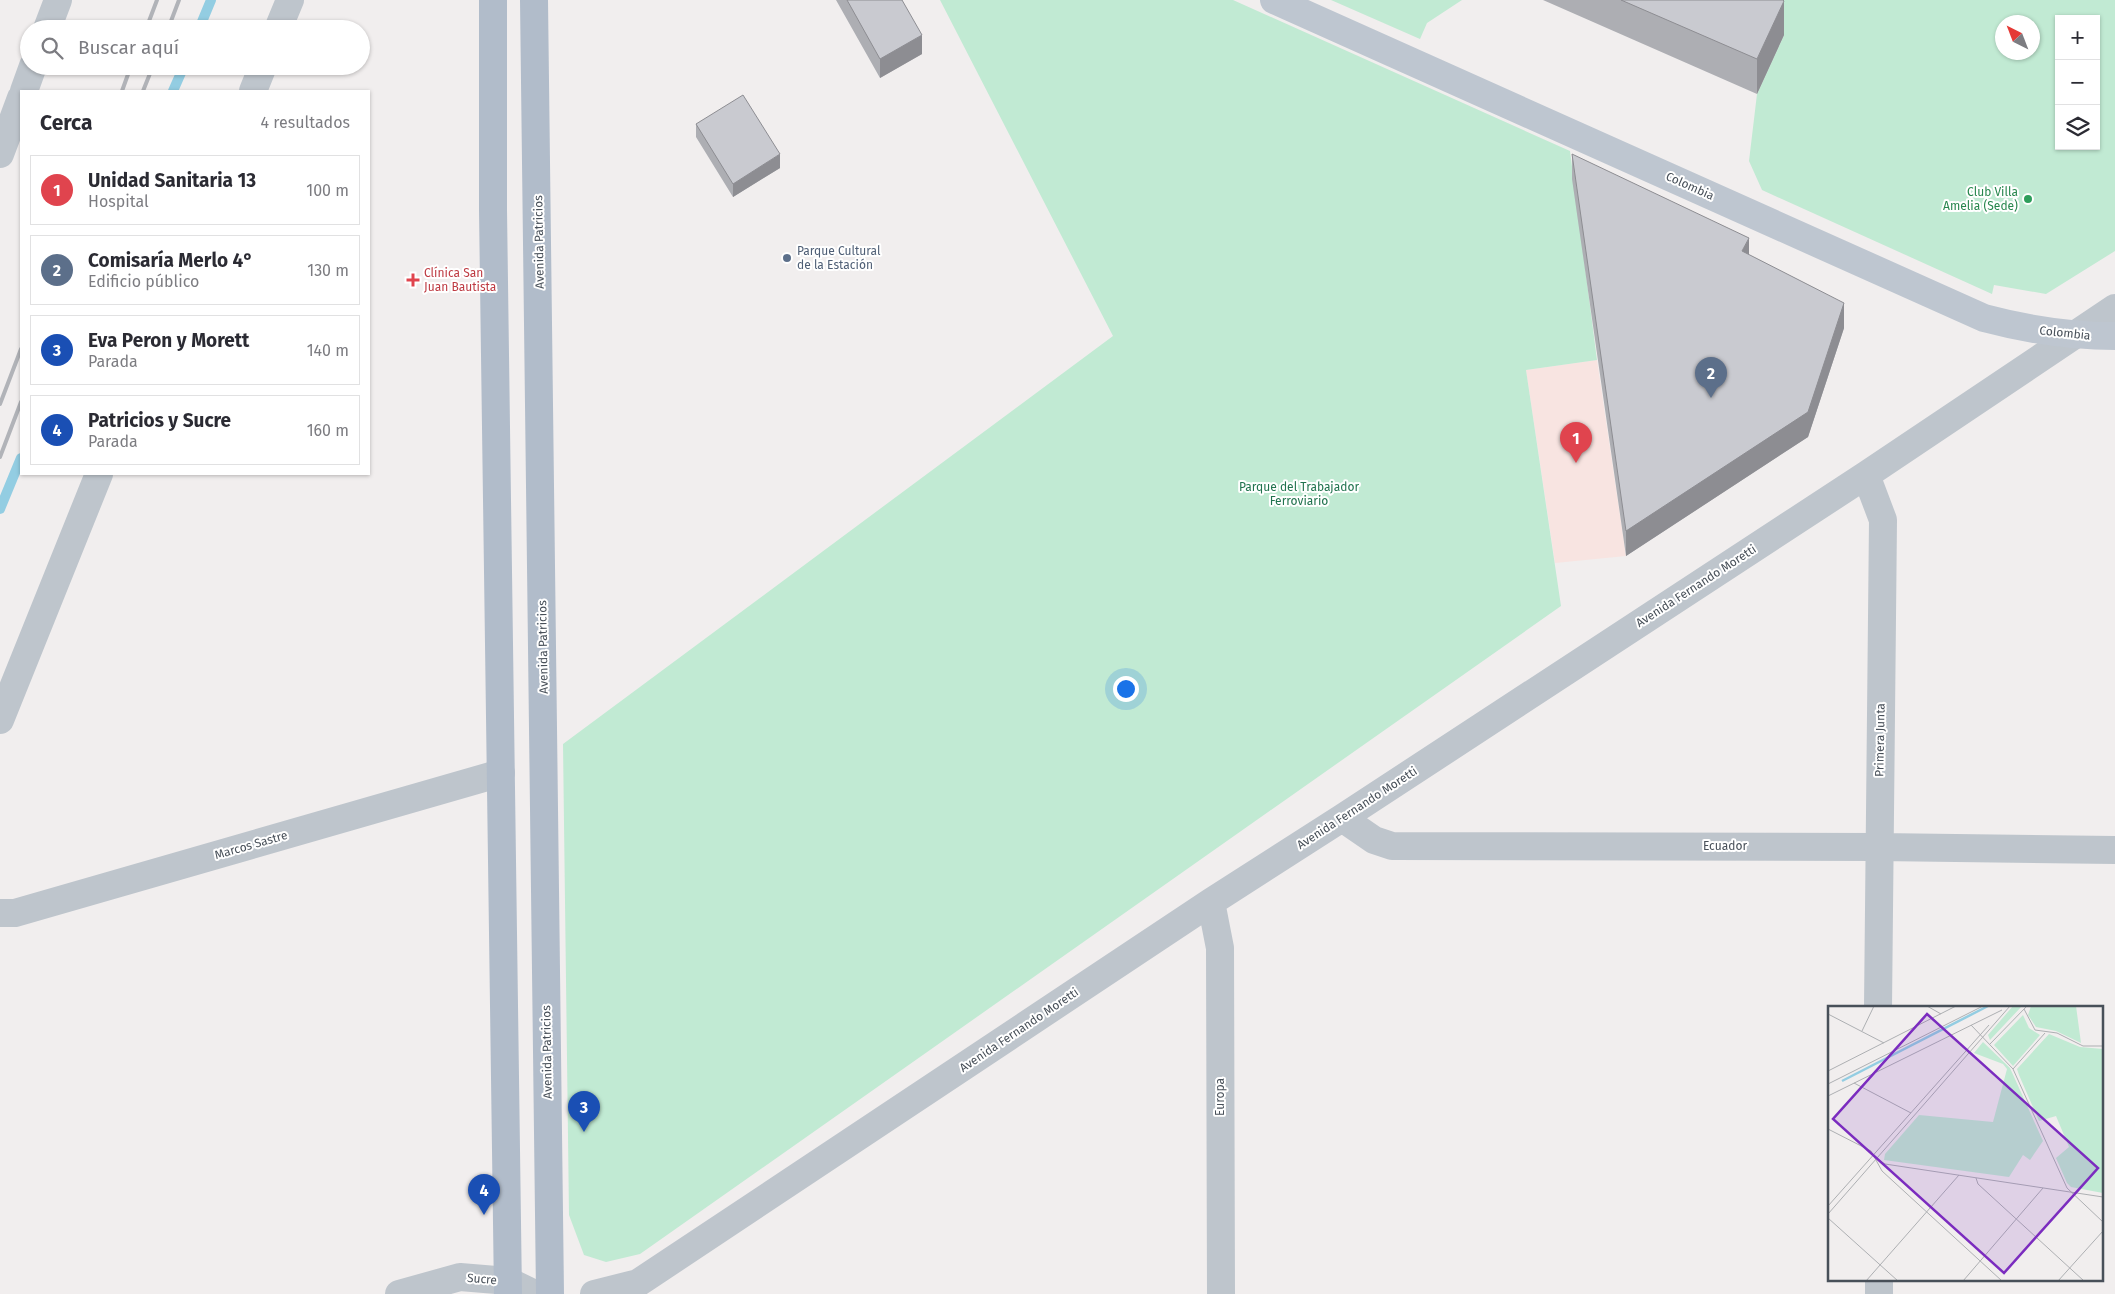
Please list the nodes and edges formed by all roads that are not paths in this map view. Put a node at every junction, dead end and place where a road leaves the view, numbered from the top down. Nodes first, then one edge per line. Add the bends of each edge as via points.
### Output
1 (58, 0) edge
2 (290, 0) edge
3 (493, 0) edge
4 (534, 0) edge
5 (1274, 0) edge
6 (51, 20) edge
7 (282, 20) edge
8 (30, 75) edge
9 (259, 75) edge
10 (24, 90) edge
11 (253, 90) edge
12 (20, 101) edge
13 (0, 154) edge
14 (2115, 308) edge
15 (2073, 336) junction
16 (2115, 336) edge
17 (99, 475) edge
18 (1866, 475) junction
19 (0, 720) edge
20 (501, 773) junction
21 (1342, 818) junction
22 (1878, 847) junction
23 (2115, 850) edge
24 (1211, 902) junction
25 (0, 913) edge
26 (1878, 1006) edge
27 (508, 1288) edge
28 (399, 1294) edge
29 (535, 1294) edge
30 (550, 1294) edge
31 (594, 1294) edge
32 (1221, 1294) edge

1 - 6 street
2 - 7 street
3 - 20 main road
4 - 30 main road, Avenida Patricios
5 - 15 street, Colombia via 1984,318
8 - 10 street
9 - 11 street
12 - 13 street
14 - 15 street, Avenida Fernando Moretti
15 - 16 street, Colombia
15 - 18 street, Avenida Fernando Moretti
17 - 19 street
18 - 21 street, Avenida Fernando Moretti
18 - 22 street, Primera Junta via 1883,520
20 - 25 street, Marcos Sastre via 15,913
20 - 27 main road
21 - 22 street, Ecuador via 1374,840 1392,846
21 - 24 street, Avenida Fernando Moretti
22 - 23 street, Ecuador
22 - 26 street, Primera Junta
24 - 31 street, Avenida Fernando Moretti via 638,1283
24 - 32 street, Europa via 1220,948
27 - 28 street, Sucre via 460,1277
27 - 29 street

